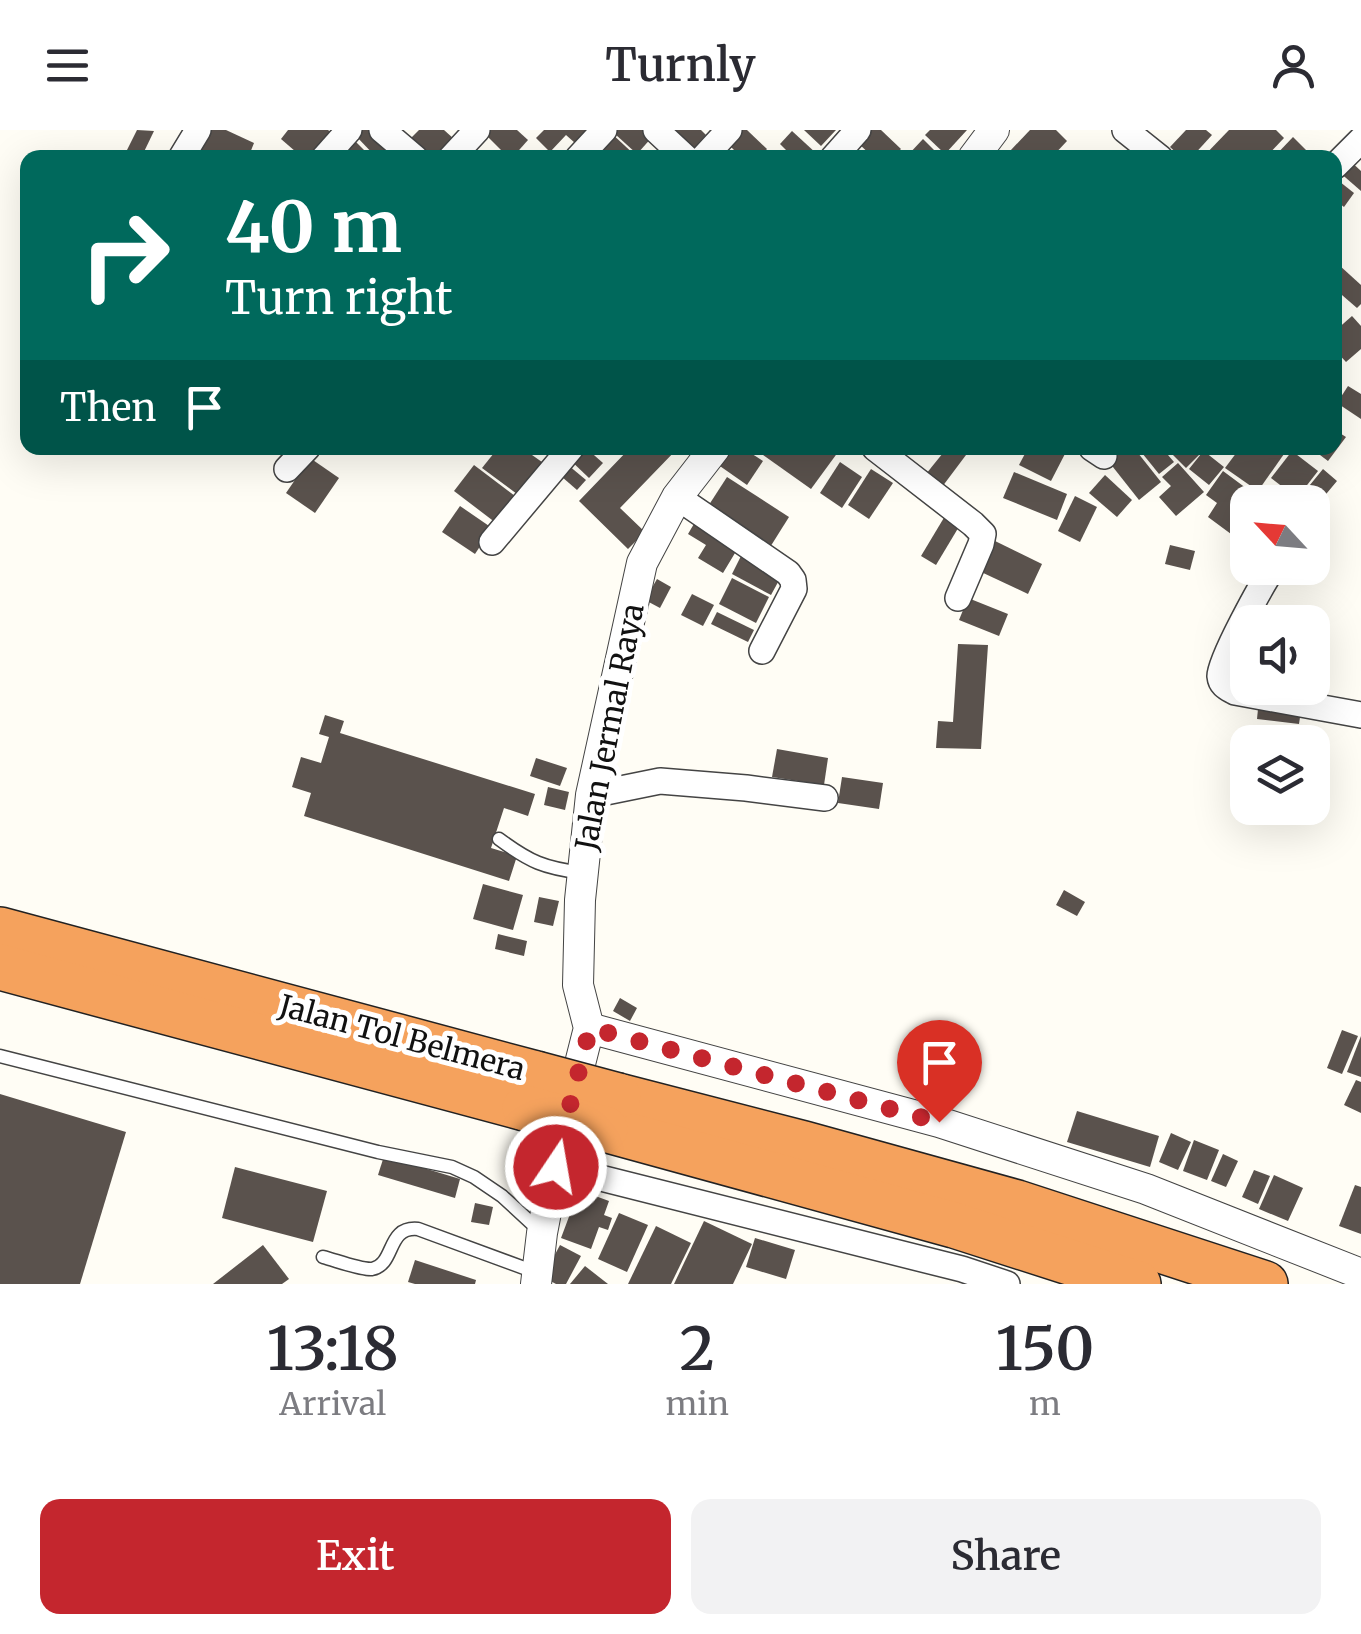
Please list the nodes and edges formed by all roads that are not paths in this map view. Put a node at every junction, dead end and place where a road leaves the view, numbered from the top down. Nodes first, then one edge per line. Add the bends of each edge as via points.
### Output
1 (348, 130) edge
2 (382, 130) edge
3 (477, 130) edge
4 (604, 130) edge
5 (656, 130) edge
6 (729, 130) edge
7 (858, 130) edge
8 (1124, 130) edge
9 (1361, 140) edge
10 (331, 150) edge
11 (406, 150) edge
12 (458, 150) edge
13 (585, 150) edge
14 (677, 150) edge
15 (711, 150) edge
16 (840, 150) edge
17 (1150, 150) edge
18 (1342, 159) edge
19 (300, 455) edge
20 (565, 455) edge
21 (710, 455) edge
22 (883, 455) edge
23 (287, 469) dead end
24 (677, 498) junction
25 (492, 542) dead end
26 (1264, 585) edge
27 (958, 598) dead end
28 (762, 651) dead end
29 (1361, 715) edge
30 (591, 795) junction
31 (825, 798) dead end
32 (499, 839) dead end
33 (583, 873) junction
34 (0, 930) edge
35 (0, 967) edge
36 (590, 1028) junction
37 (0, 1056) edge
38 (531, 1091) junction
39 (612, 1112) junction
40 (557, 1161) junction
41 (542, 1233) junction
42 (323, 1257) dead end
43 (1361, 1274) edge
44 (960, 1277) edge
45 (537, 1278) edge
46 (1007, 1284) edge
47 (1138, 1284) edge
48 (1264, 1284) edge

1 - 10 street
2 - 11 street
3 - 12 street
4 - 13 street
5 - 14 street
6 - 15 street
7 - 16 street
8 - 17 street
9 - 18 street
19 - 23 street
20 - 25 street
21 - 24 street, Jalan Jermal Raya
22 - 27 street via 983,534
24 - 28 street via 793,580
24 - 30 street, Jalan Jermal Raya via 642,563
26 - 29 street via 1222,669 1224,687
30 - 31 street via 660,780
30 - 33 street, Jalan Jermal Raya
32 - 33 lane via 526,858
33 - 36 street, Jalan Jermal Raya via 578,985
34 - 38 highway, Jalan Tol Belmera
35 - 38 highway, Jalan Tol Belmera
36 - 40 street
36 - 43 street via 958,1128 1146,1188
37 - 41 lane via 452,1166 502,1196
38 - 39 highway, Jalan Tol Belmera, bridge
39 - 47 highway, Jalan Tol Belmera
39 - 48 highway, Jalan Tol Belmera via 804,1144
40 - 41 street
40 - 44 street
41 - 45 street
42 - 45 lane via 370,1269 408,1228
44 - 46 street

